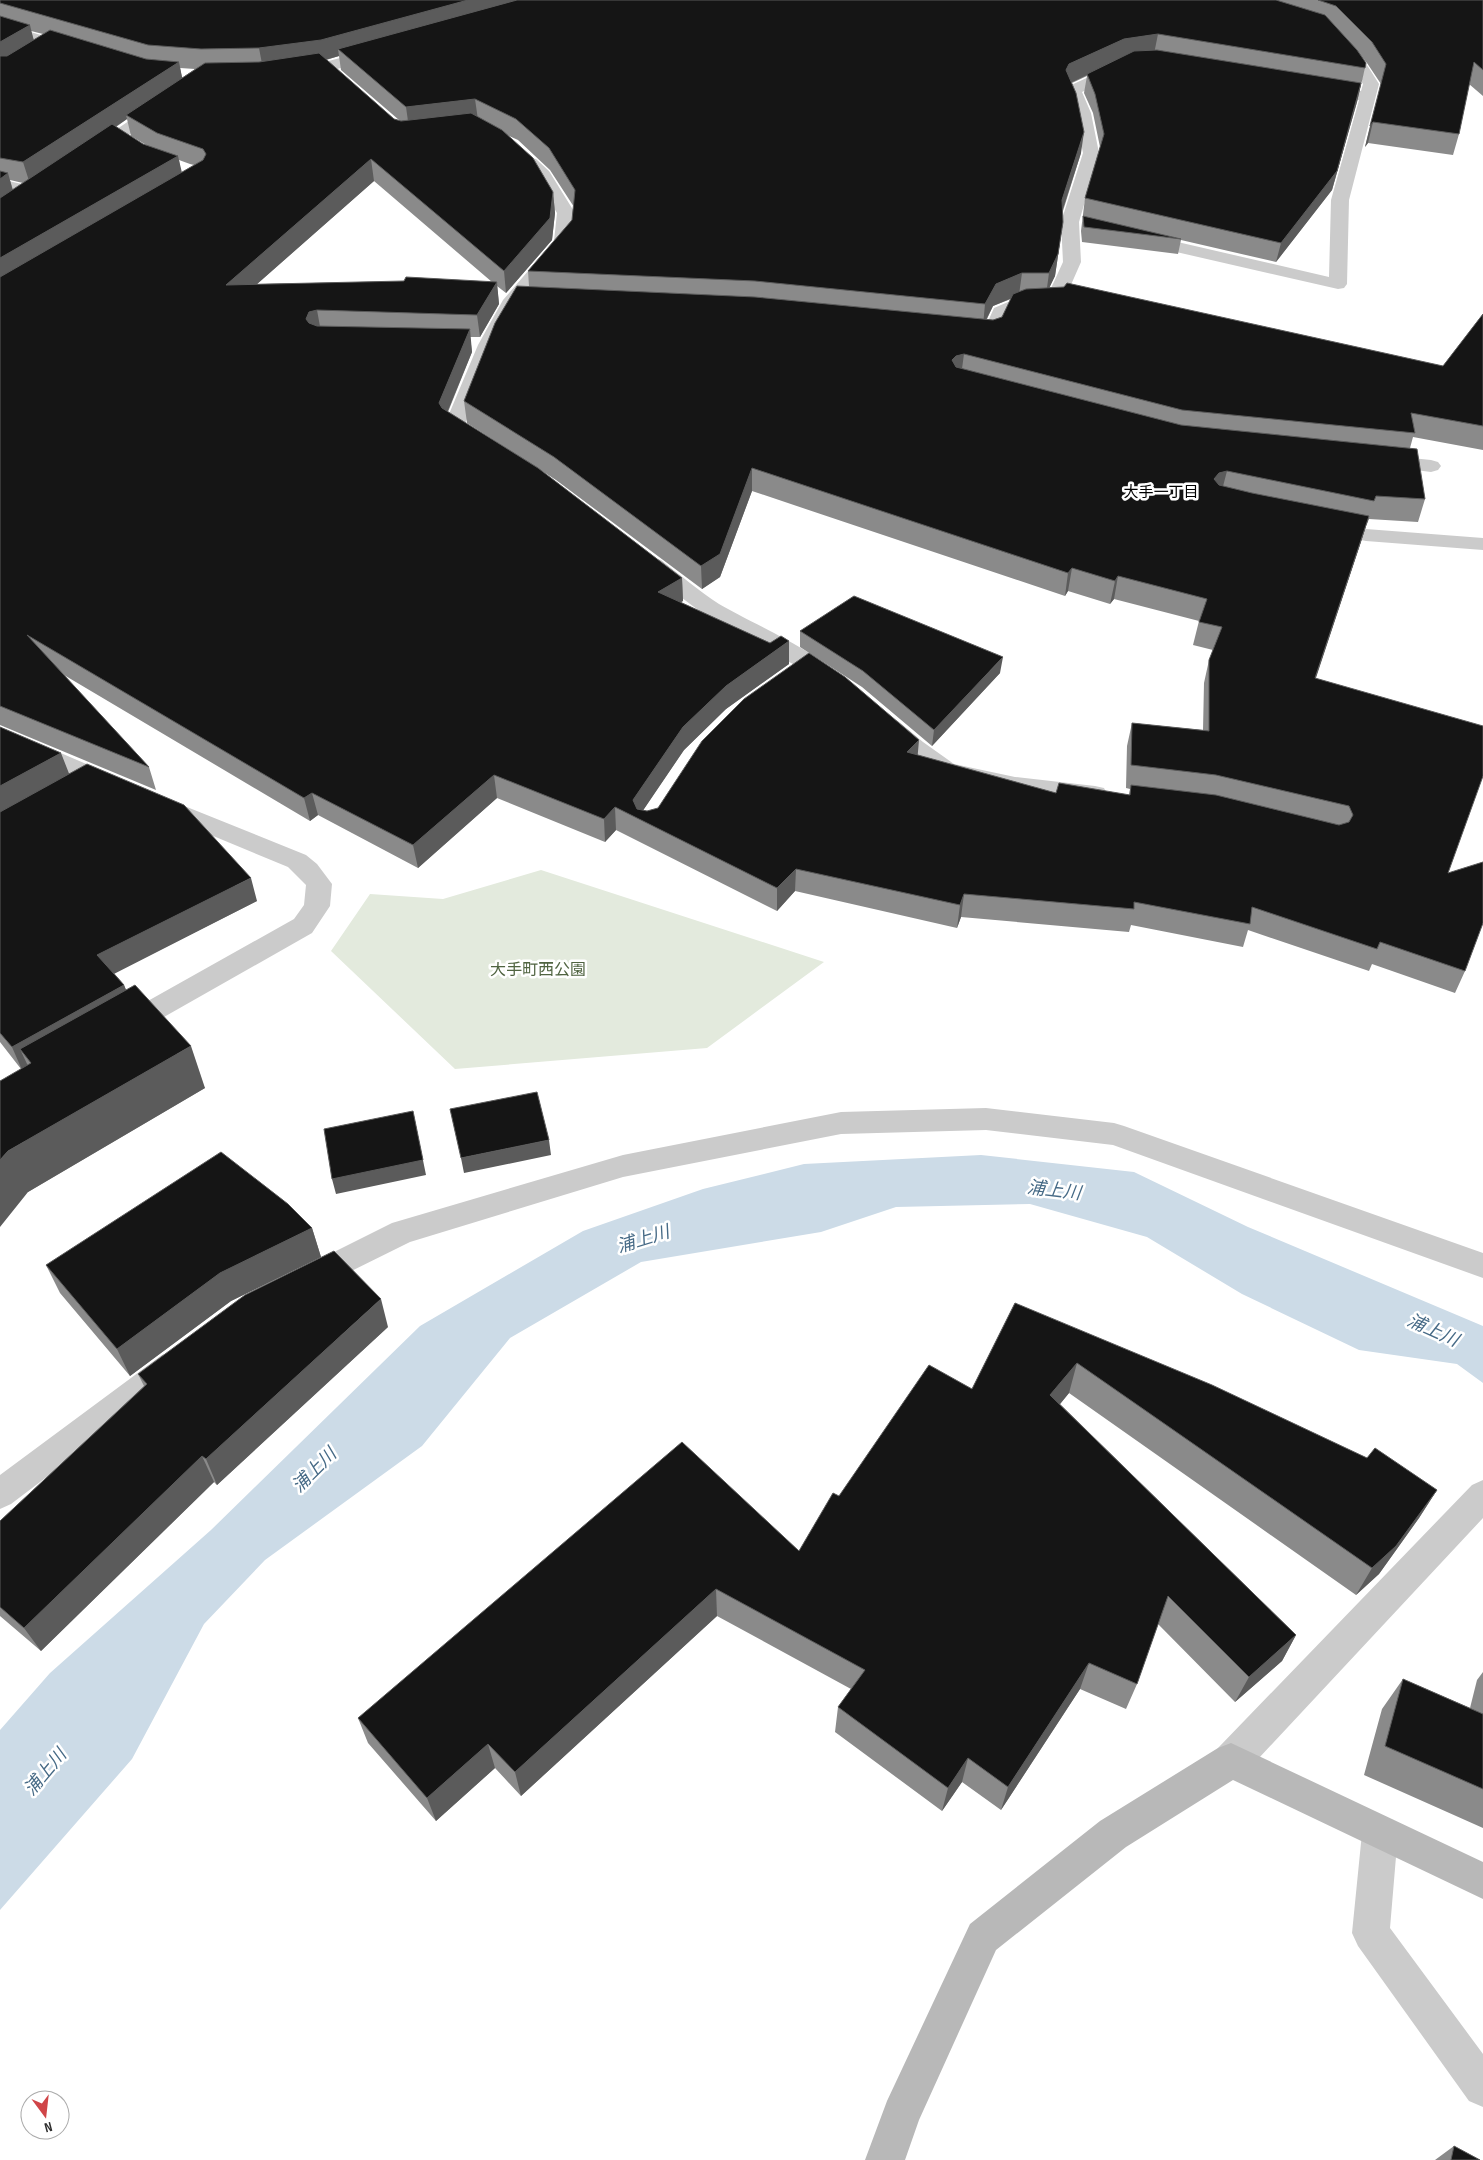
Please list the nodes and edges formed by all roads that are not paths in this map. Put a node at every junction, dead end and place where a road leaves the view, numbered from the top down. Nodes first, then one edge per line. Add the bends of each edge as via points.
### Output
1 (0, 28) edge
2 (1333, 38) edge
3 (54, 43) junction
4 (393, 48) edge
5 (38, 52) edge
6 (89, 54) edge
7 (1136, 63) edge
8 (326, 67) junction
9 (281, 73) edge
10 (341, 79) edge
11 (1300, 86) edge
12 (1368, 97) junction
13 (172, 98) edge
14 (116, 136) junction
15 (131, 145) edge
16 (518, 151) edge
17 (74, 164) edge
18 (50, 180) edge
19 (0, 184) edge
20 (33, 192) junction
21 (16, 203) edge
22 (1070, 222) junction
23 (1089, 226) edge
24 (1128, 235) edge
25 (952, 330) edge
26 (493, 450) edge
27 (1363, 459) edge
28 (1431, 466) dead end
29 (1310, 524) edge
30 (1483, 544) edge
31 (640, 555) edge
32 (808, 663) junction
33 (786, 679) edge
34 (846, 689) edge
35 (874, 712) edge
36 (0, 736) edge
37 (92, 776) junction
38 (67, 790) edge
39 (1112, 796) edge
40 (104, 1038) edge
41 (1483, 1266) edge
42 (287, 1290) edge
43 (196, 1347) edge
44 (0, 1494) edge
45 (1483, 1495) edge
46 (1231, 1761) junction
47 (1380, 1833) junction
48 (1483, 1882) edge
49 (1483, 2087) edge
50 (885, 2160) edge

1 - 3 street
2 - 12 street via 1371,84
3 - 5 street
3 - 6 street
4 - 8 street
7 - 22 street via 1073,90 1083,113 1091,153
8 - 9 street
8 - 10 street
11 - 12 street
12 - 24 street via 1340,200 1338,284
13 - 14 street
14 - 15 street
14 - 17 street
16 - 26 street via 543,175 566,213 563,242 521,301 477,344 454,426
18 - 20 street
19 - 20 street
20 - 21 street
22 - 23 street
22 - 25 street via 1072,262 1054,303 1020,303 1001,312 991,334
27 - 28 street
29 - 30 street via 1366,535
31 - 32 street via 710,608
32 - 33 street
32 - 34 street
35 - 39 street via 915,748 947,770 1015,785
36 - 37 street
37 - 38 street
37 - 40 street via 297,861 319,884 317,906 302,926
41 - 42 street via 1114,1134 986,1119 841,1123 623,1166 402,1232
43 - 44 street
45 - 46 street
46 - 47 street
46 - 50 street via 1113,1834 983,1937 901,2115
47 - 48 street
47 - 49 street via 1371,1933

